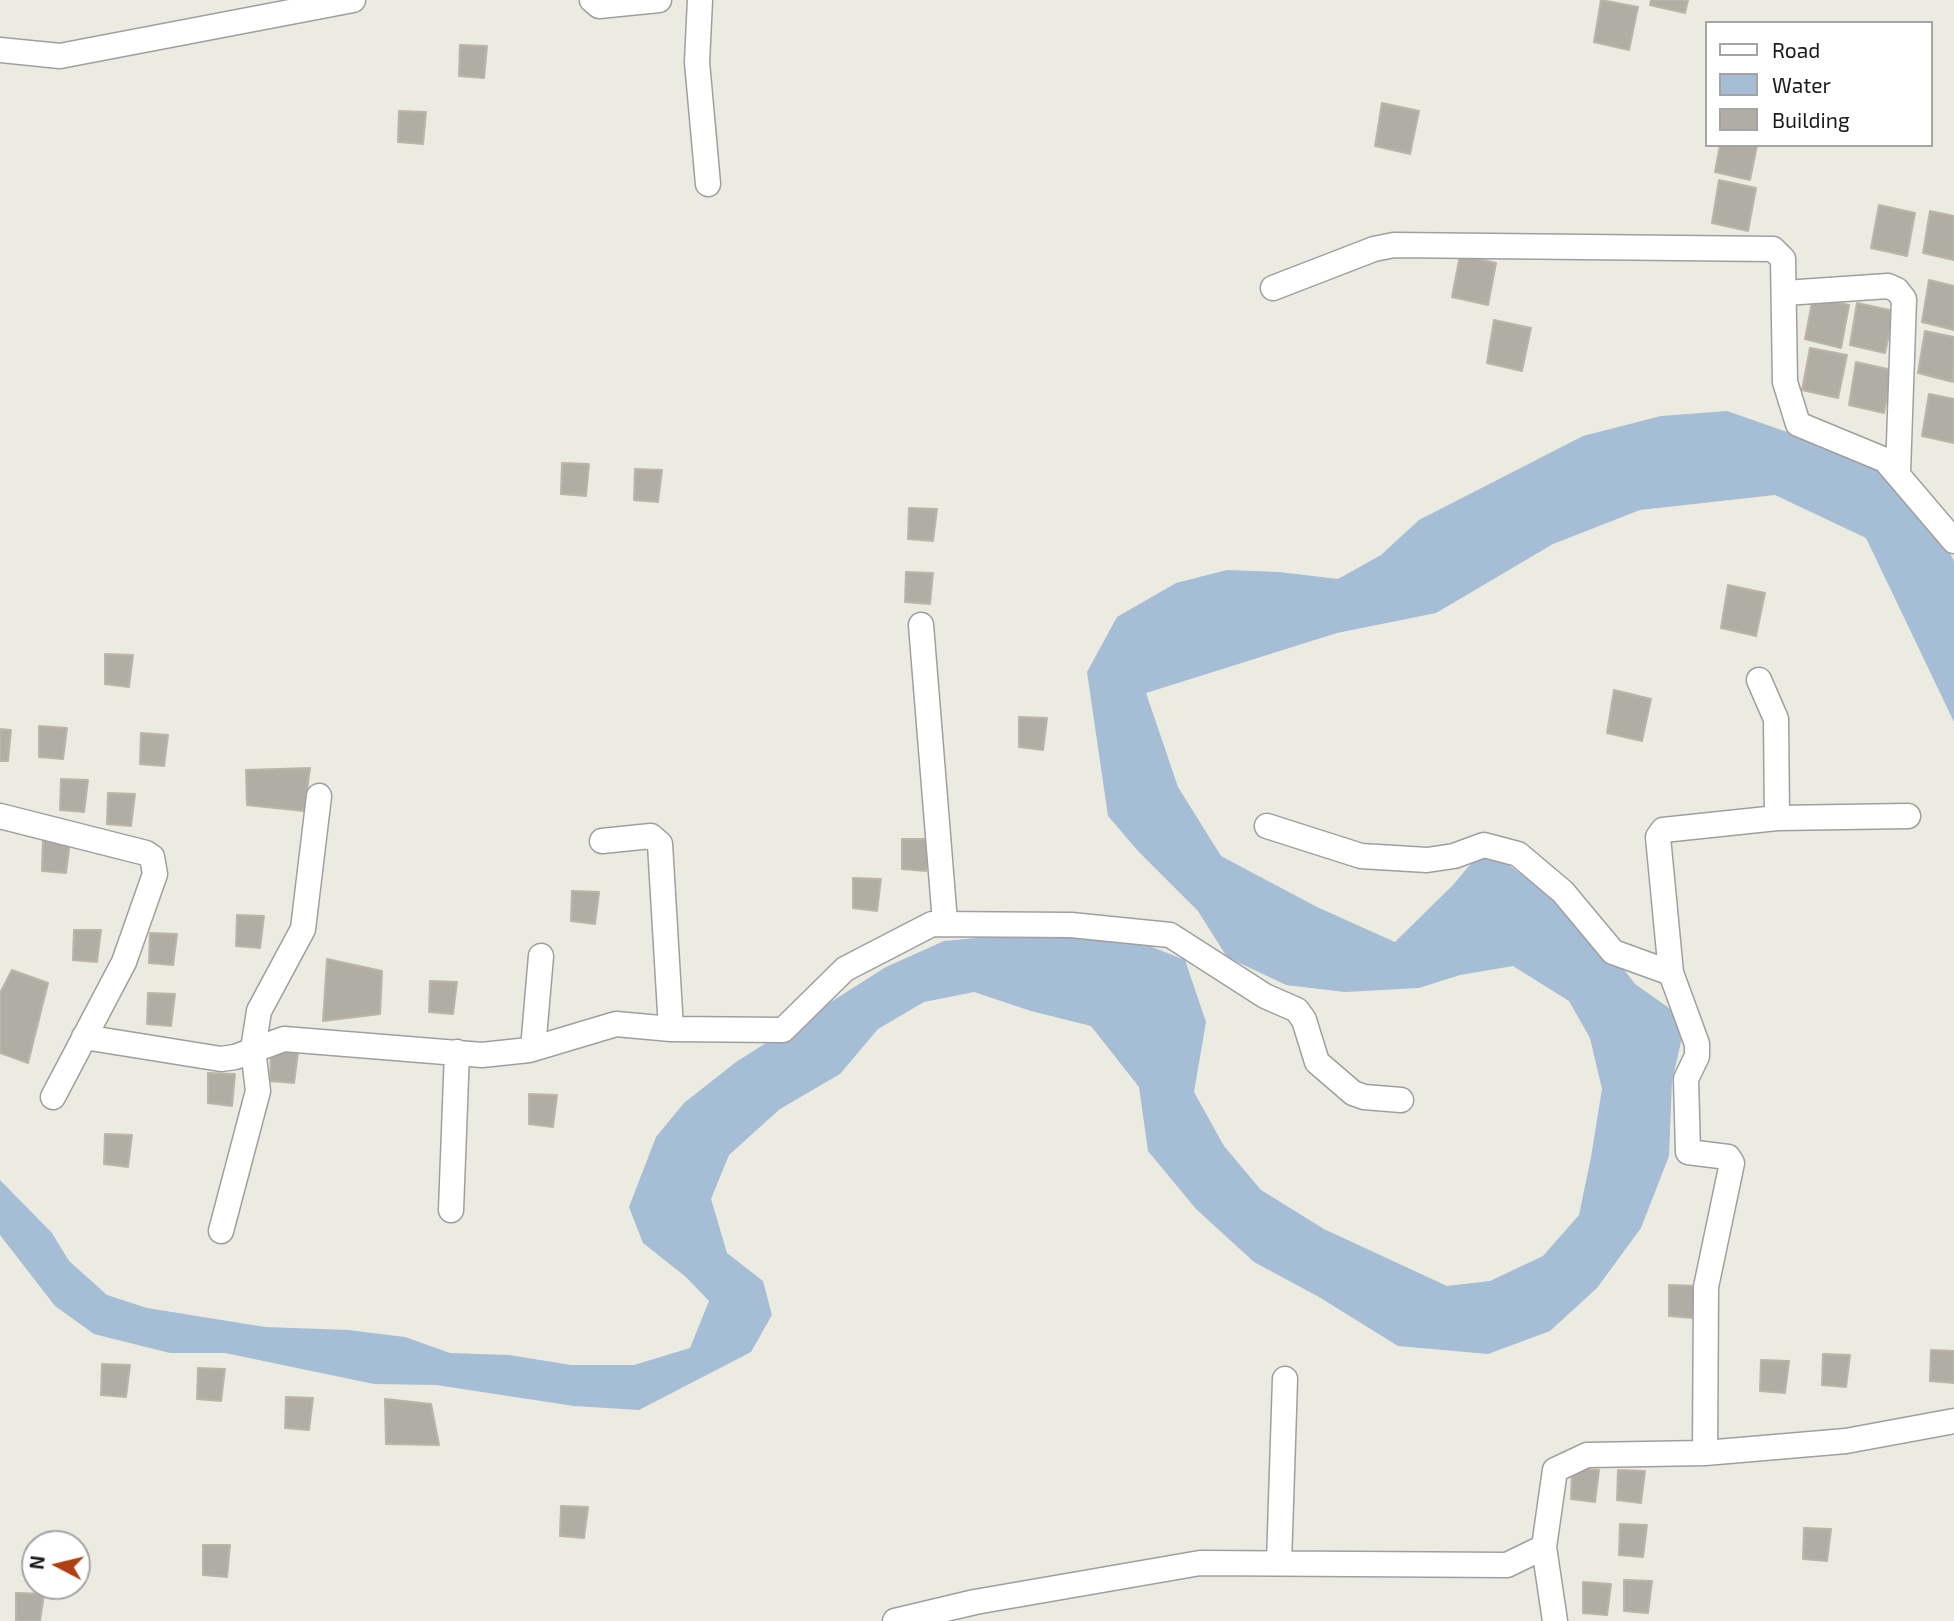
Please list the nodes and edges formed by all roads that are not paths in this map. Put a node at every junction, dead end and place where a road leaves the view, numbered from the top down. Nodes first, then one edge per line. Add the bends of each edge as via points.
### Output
1 (353, 0) edge
2 (592, 0) edge
3 (659, 0) edge
4 (700, 0) edge
5 (0, 50) edge
6 (708, 184) dead end
7 (1273, 288) dead end
8 (1785, 293) junction
9 (1898, 472) junction
10 (1954, 541) edge
11 (920, 625) dead end
12 (1759, 680) dead end
13 (319, 796) dead end
14 (0, 816) edge
15 (1908, 816) dead end
16 (1777, 818) junction
17 (1267, 826) dead end
18 (602, 841) dead end
19 (945, 922) junction
20 (541, 956) dead end
21 (1671, 973) junction
22 (671, 1029) junction
23 (84, 1037) junction
24 (253, 1049) junction
25 (533, 1049) junction
26 (457, 1052) junction
27 (53, 1097) dead end
28 (1401, 1100) dead end
29 (451, 1210) dead end
30 (221, 1231) dead end
31 (1285, 1379) dead end
32 (1954, 1421) edge
33 (1705, 1453) junction
34 (1544, 1546) junction
35 (1279, 1563) junction
36 (895, 1621) edge
37 (1555, 1621) edge

1 - 5 street via 60,56
2 - 3 street via 599,6
4 - 6 street via 697,62
7 - 8 street via 1383,246 1548,246 1773,249 1783,259
8 - 9 street via 1785,382 1798,424 1878,456
8 - 9 street via 1888,286 1904,299
9 - 10 street
11 - 19 street
12 - 16 street via 1776,719
13 - 24 street via 303,929 260,1011
14 - 23 street via 146,853 155,864 124,961
15 - 16 street
16 - 21 street via 1670,827 1658,837
17 - 21 street via 1361,856 1427,860 1484,845 1518,854 1563,892 1613,952
18 - 22 street via 652,836 660,844
19 - 22 street via 918,929 845,969 785,1030
19 - 28 street via 1071,925 1175,936 1265,996 1297,1010 1317,1062 1353,1093
20 - 25 street
21 - 33 street via 1697,1044 1697,1056 1686,1079 1688,1152 1728,1157 1732,1163 1706,1287
22 - 25 street via 615,1024
23 - 24 street via 221,1059
23 - 27 street
24 - 26 street via 284,1039
24 - 30 street via 258,1091
25 - 26 street via 506,1054
26 - 29 street
31 - 35 street
32 - 33 street via 1846,1441
33 - 34 street via 1587,1455 1555,1470
34 - 35 street via 1507,1565
34 - 37 street
35 - 36 street via 1200,1563 975,1602

